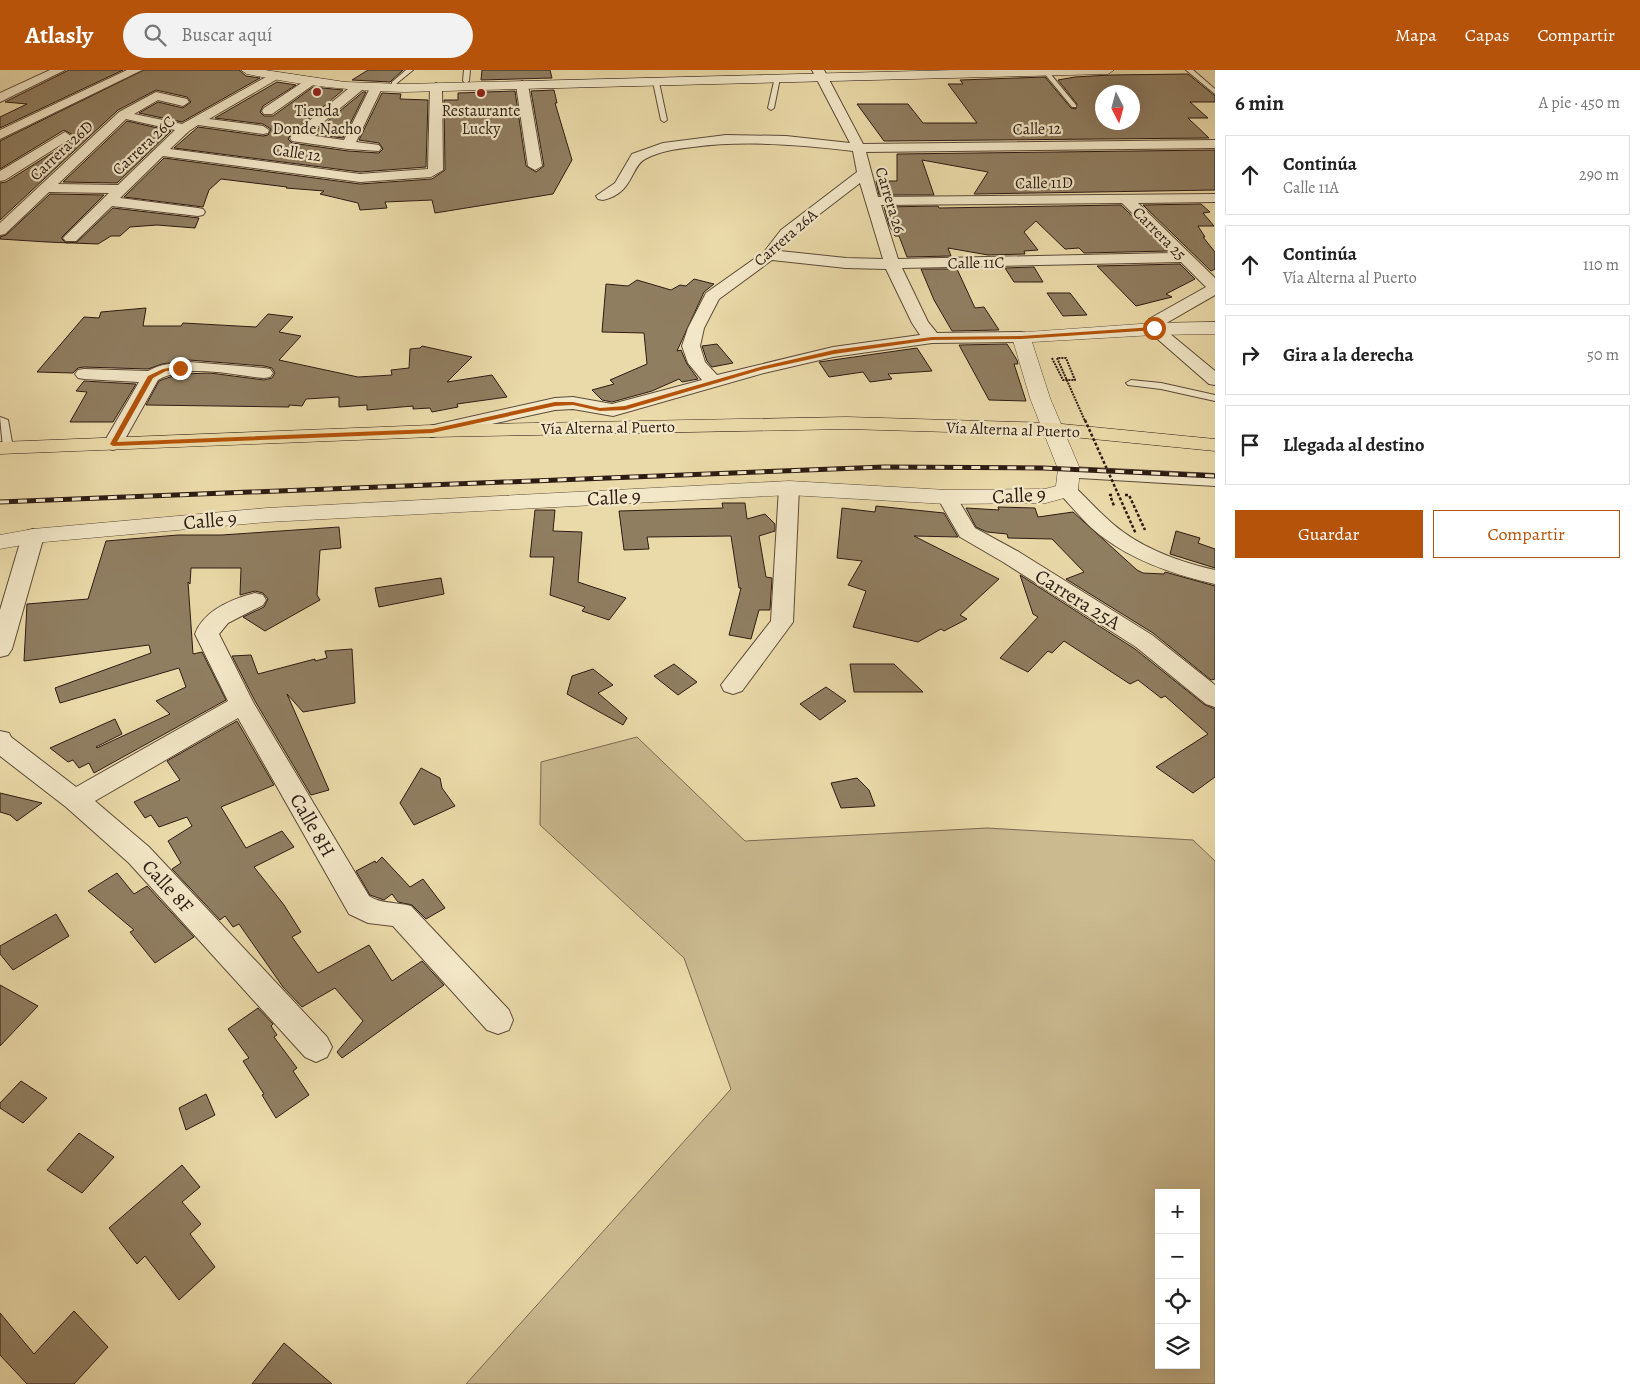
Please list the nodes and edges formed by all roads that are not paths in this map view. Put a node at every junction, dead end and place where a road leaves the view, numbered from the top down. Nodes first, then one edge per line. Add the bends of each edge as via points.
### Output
1 (59, 70) edge
2 (136, 70) edge
3 (247, 70) edge
4 (410, 70) edge
5 (892, 70) edge
6 (1108, 70) edge
7 (1189, 70) edge
8 (1046, 72) junction
9 (277, 73) edge
10 (820, 73) edge
11 (317, 76) edge
12 (466, 76) edge
13 (777, 78) junction
14 (656, 82) junction
15 (394, 83) junction
16 (522, 85) junction
17 (358, 87) junction
18 (436, 87) junction
19 (376, 88) junction
20 (1215, 92) edge
21 (0, 98) edge
22 (183, 102) dead end
23 (1074, 106) dead end
24 (771, 108) dead end
25 (268, 111) dead end
26 (123, 115) junction
27 (664, 120) dead end
28 (196, 121) junction
29 (0, 124) edge
30 (16, 126) junction
31 (184, 128) junction
32 (263, 130) dead end
33 (0, 135) edge
34 (1215, 144) edge
35 (348, 145) junction
36 (374, 148) dead end
37 (859, 148) junction
38 (159, 152) junction
39 (535, 166) dead end
40 (864, 173) junction
41 (0, 177) edge
42 (45, 188) junction
43 (122, 189) junction
44 (603, 196) dead end
45 (1215, 198) edge
46 (1126, 199) junction
47 (109, 201) junction
48 (874, 202) junction
49 (198, 212) dead end
50 (0, 231) edge
51 (71, 238) dead end
52 (769, 255) junction
53 (1185, 257) junction
54 (892, 264) junction
55 (1215, 288) edge
56 (1154, 328) junction
57 (1215, 328) edge
58 (932, 338) junction
59 (1021, 338) junction
60 (264, 373) dead end
61 (84, 374) dead end
62 (150, 377) junction
63 (1215, 380) edge
64 (713, 382) junction
65 (1131, 383) dead end
66 (1215, 398) edge
67 (1, 418) edge
68 (1052, 429) junction
69 (432, 431) junction
70 (113, 444) junction
71 (1215, 445) edge
72 (4, 448) edge
73 (1215, 480) edge
74 (1068, 482) junction
75 (788, 488) junction
76 (947, 497) junction
77 (33, 536) junction
78 (0, 542) edge
79 (1215, 576) edge
80 (255, 600) dead end
81 (0, 649) edge
82 (733, 685) dead end
83 (1215, 698) edge
84 (242, 704) junction
85 (1, 742) edge
86 (74, 800) junction
87 (498, 1020) dead end
88 (316, 1047) dead end

1 - 21 street
2 - 30 street
3 - 9 main road
4 - 15 lane
5 - 10 main road
6 - 8 main road
7 - 20 lane
8 - 10 main road
8 - 23 lane
9 - 11 main road
9 - 28 street, Carrera 26C
10 - 12 main road
10 - 13 main road
10 - 37 street, Carrera 26
11 - 15 main road
11 - 17 main road
11 - 25 street
12 - 15 main road
13 - 14 main road
13 - 24 lane
14 - 16 main road
14 - 27 lane
16 - 18 main road
16 - 39 street
17 - 19 main road
17 - 35 street via 297,138
18 - 19 main road
18 - 38 street, Calle 12 via 436,170 431,173 360,178
19 - 35 street
22 - 26 street, Carrera 26D via 156,96
26 - 31 street
26 - 42 street, Carrera 26D
28 - 31 street, Carrera 26C
28 - 32 street
29 - 30 street
30 - 33 street
30 - 41 street via 65,136
31 - 38 street, Carrera 26C
34 - 37 street, Calle 12
35 - 36 street
37 - 40 street, Carrera 26
37 - 44 street, Calle 12 via 786,140 726,139 663,147 637,157 620,186
38 - 43 street, Carrera 26C
40 - 48 street, Carrera 26
40 - 52 street, Carrera 26A via 786,233
42 - 43 street
42 - 50 street, Carrera 26D
43 - 47 street, Carrera 26C
45 - 46 street, Calle 11D
46 - 48 street, Calle 11D
46 - 53 street, Carrera 25
47 - 49 street
47 - 51 street, Carrera 26C
48 - 54 street, Carrera 26
52 - 54 street, Calle 11C
52 - 64 street, Carrera 26A via 712,296 696,328 691,346 698,364
53 - 54 street, Calle 11C
53 - 55 street, Carrera 25
54 - 58 street, Carrera 26 via 920,323
55 - 56 street via 1155,323
56 - 57 main road
56 - 59 main road
56 - 63 street
58 - 59 street
58 - 64 street via 834,352
59 - 68 main road
60 - 62 street via 195,367 165,370
61 - 62 street
62 - 70 street
64 - 69 street via 625,408 600,409 573,403 560,404
65 - 66 lane
67 - 72 lane
68 - 69 main road, Vía Alterna al Puerto via 847,423
68 - 71 main road, Vía Alterna al Puerto
68 - 74 main road
69 - 70 main road, Vía Alterna al Puerto
70 - 72 main road, Vía Alterna al Puerto
73 - 74 street, Calle 9
74 - 76 main road, Calle 9 via 1046,496
74 - 79 street via 1117,537 1167,564
75 - 76 main road, Calle 9
75 - 77 main road, Calle 9 via 277,515
75 - 82 street via 782,622
76 - 83 street, Carrera 25A via 967,532 1144,641
77 - 78 main road, Calle 9
77 - 81 street
80 - 84 street, Calle 8H via 214,621 207,634
84 - 86 street
84 - 87 street, Calle 8H via 359,905 368,911 401,915
85 - 86 street, Calle 8F
86 - 88 street, Calle 8F via 140,855

